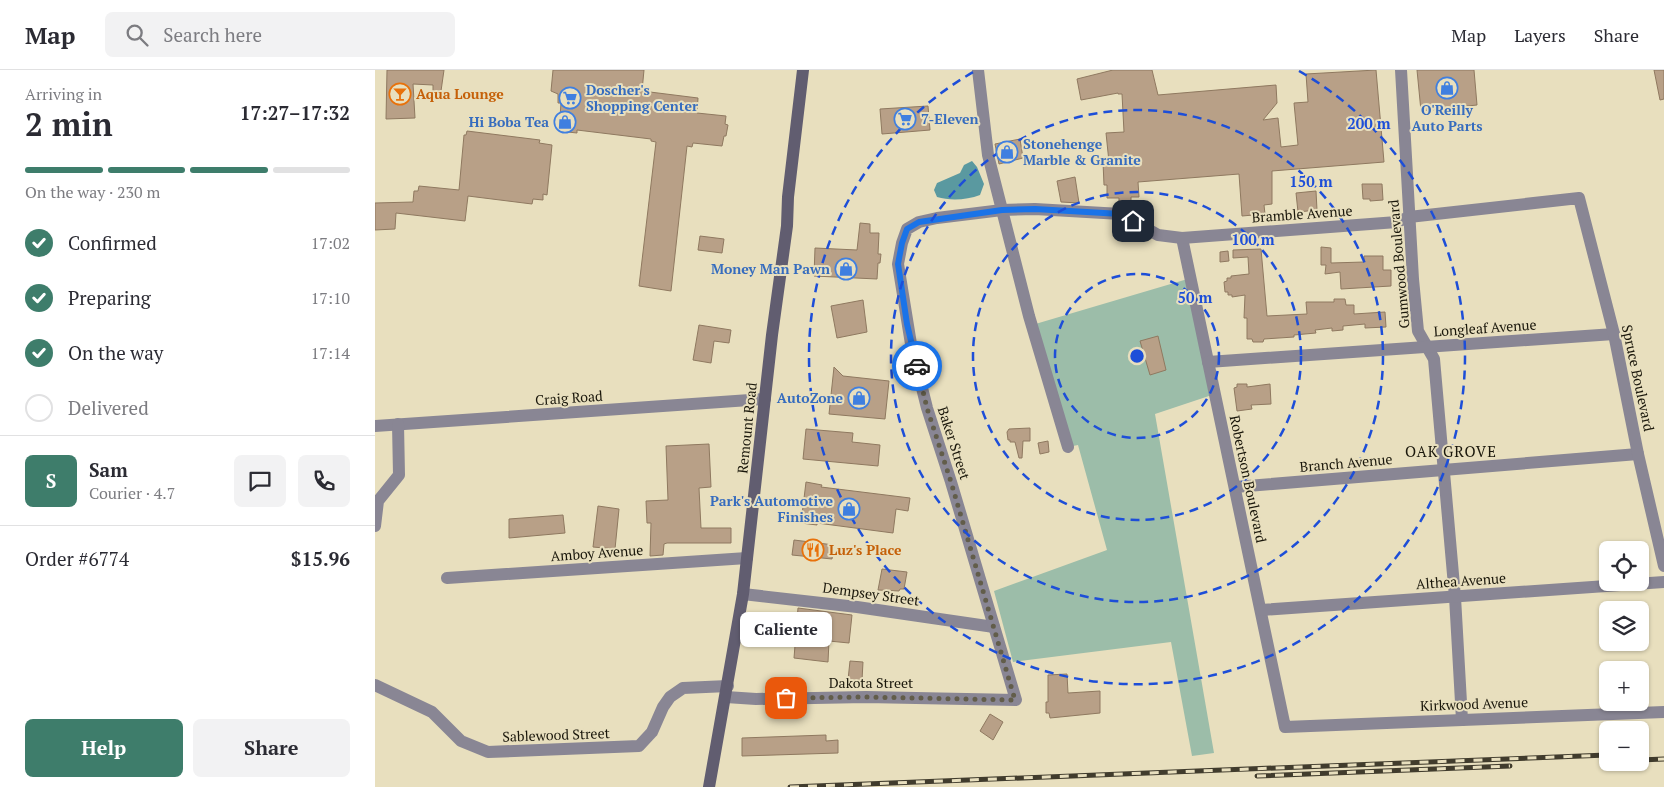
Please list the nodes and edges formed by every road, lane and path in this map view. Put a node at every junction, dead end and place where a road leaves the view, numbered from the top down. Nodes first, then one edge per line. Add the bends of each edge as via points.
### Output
1 (803, 70) edge
2 (978, 70) edge
3 (1401, 70) edge
4 (1579, 198) joint
5 (1002, 210) junction
6 (1409, 217) junction
7 (1182, 238) junction
8 (1614, 334) junction
9 (1428, 348) junction
10 (1208, 362) junction
11 (765, 399) junction
12 (398, 424) junction
13 (375, 426) edge
14 (1068, 448) dead end
15 (1638, 454) junction
16 (1443, 470) junction
17 (1235, 486) junction
18 (375, 526) edge
19 (747, 558) junction
20 (1664, 566) edge
21 (447, 578) dead end
22 (1664, 582) edge
23 (743, 594) junction
24 (1455, 597) junction
25 (1261, 610) junction
26 (994, 627) junction
27 (375, 685) edge
28 (727, 691) junction
29 (1015, 700) joint
30 (1664, 712) edge
31 (1462, 720) junction
32 (1285, 727) joint
33 (709, 787) edge

1 - 11 main road, Remount Road
2 - 5 street via 988,156
3 - 6 street, Gumwood Boulevard
4 - 6 street, Bramble Avenue
4 - 8 street, Spruce Boulevard
5 - 7 street, Bramble Avenue via 1121,214 1158,235
5 - 14 street
5 - 26 street, Baker Street via 919,222 907,229 898,264 907,324 927,408
6 - 7 street, Bramble Avenue via 1397,222
6 - 9 street, Gumwood Boulevard via 1418,331
7 - 10 street, Robertson Boulevard
8 - 9 street, Longleaf Avenue
8 - 15 street, Spruce Boulevard
9 - 10 street, Longleaf Avenue
9 - 16 street, Gumwood Boulevard via 1434,359
10 - 17 street, Robertson Boulevard
11 - 12 street, Craig Road
11 - 19 main road, Remount Road
12 - 13 street, Craig Road
12 - 18 street via 399,475 379,501
15 - 16 street, Branch Avenue
15 - 20 street, Spruce Boulevard
16 - 17 street, Branch Avenue
16 - 24 street, Gumwood Boulevard
17 - 25 street, Robertson Boulevard
19 - 21 street, Amboy Avenue
19 - 23 main road, Remount Road
22 - 24 street, Althea Avenue
23 - 26 street, Dempsey Street
23 - 28 main road, Remount Road
24 - 25 street, Althea Avenue
24 - 31 street, Gumwood Boulevard
25 - 32 street, Robertson Boulevard
26 - 29 street, Baker Street
27 - 28 street, Sablewood Street via 432,712 461,740 488,752 639,746 652,732 670,697 683,688
28 - 29 street, Dakota Street via 756,699
28 - 33 main road, Remount Road
30 - 31 street, Kirkwood Avenue
31 - 32 street, Kirkwood Avenue

